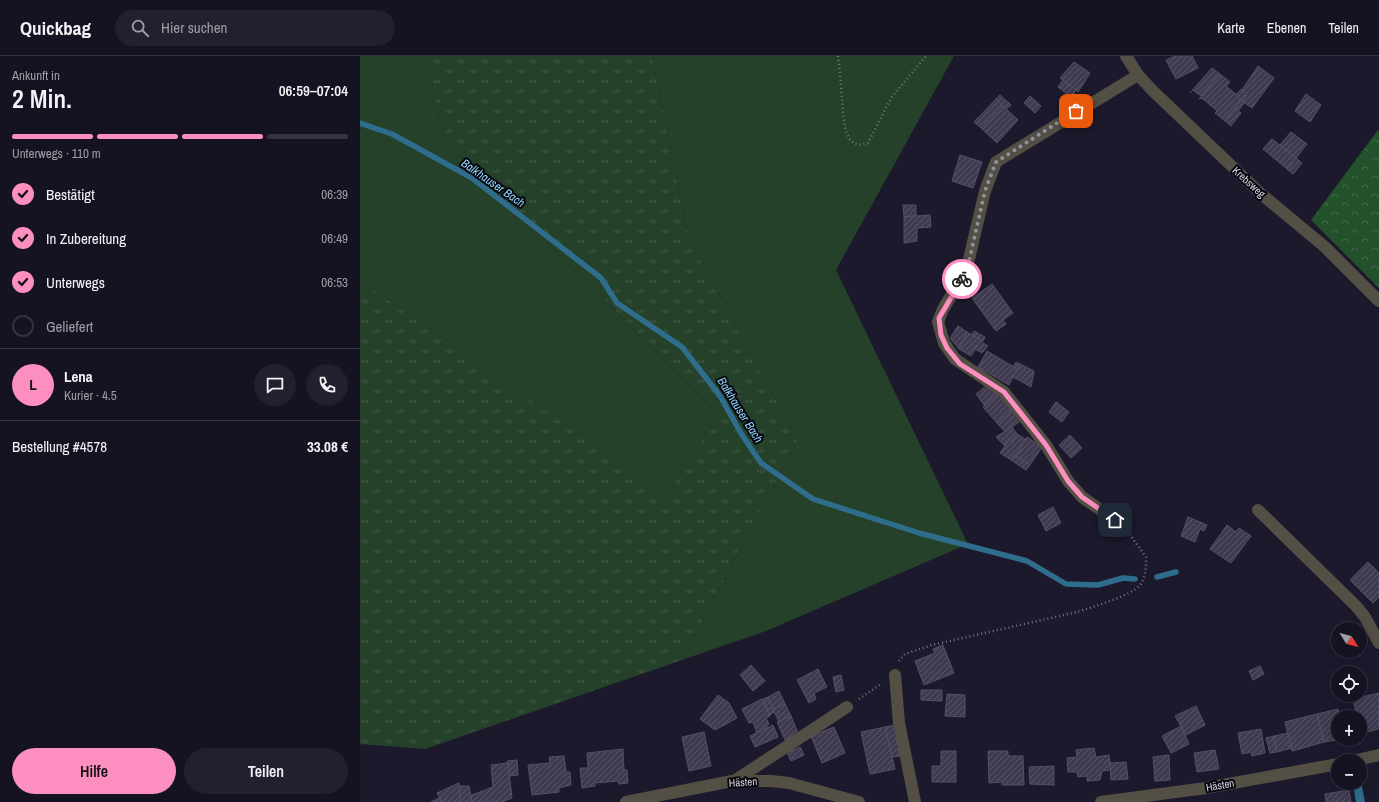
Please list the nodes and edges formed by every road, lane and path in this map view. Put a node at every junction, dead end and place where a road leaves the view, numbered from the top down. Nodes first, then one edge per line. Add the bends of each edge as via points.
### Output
1 (838, 56) edge
2 (926, 56) edge
3 (1126, 56) edge
4 (1138, 75) junction
5 (1379, 301) edge
6 (1258, 510) dead end
7 (1115, 520) joint
8 (1379, 643) edge
9 (895, 675) junction
10 (847, 707) joint
11 (1379, 755) edge
12 (1367, 758) edge
13 (1331, 765) edge
14 (732, 782) junction
15 (626, 802) edge
16 (859, 802) edge
17 (915, 802) edge
18 (1101, 802) edge

1 - 2 path via 844,126 848,137 861,146 868,143 891,98
3 - 4 street, Krebsweg
4 - 5 street, Krebsweg via 1260,193 1325,247
4 - 7 street via 996,162 985,191 966,272 938,322 944,343 955,359 1004,392 1046,445 1068,481 1082,497
6 - 8 street via 1356,606
7 - 9 path via 1128,531 1146,558 1144,577 1136,589 1077,612 932,645 905,654 895,670
9 - 10 path
9 - 17 street via 899,723
10 - 14 street
11 - 12 street
13 - 18 street, Hästen via 1206,788
14 - 15 street, Hästen
14 - 16 street, Hästen via 782,782

